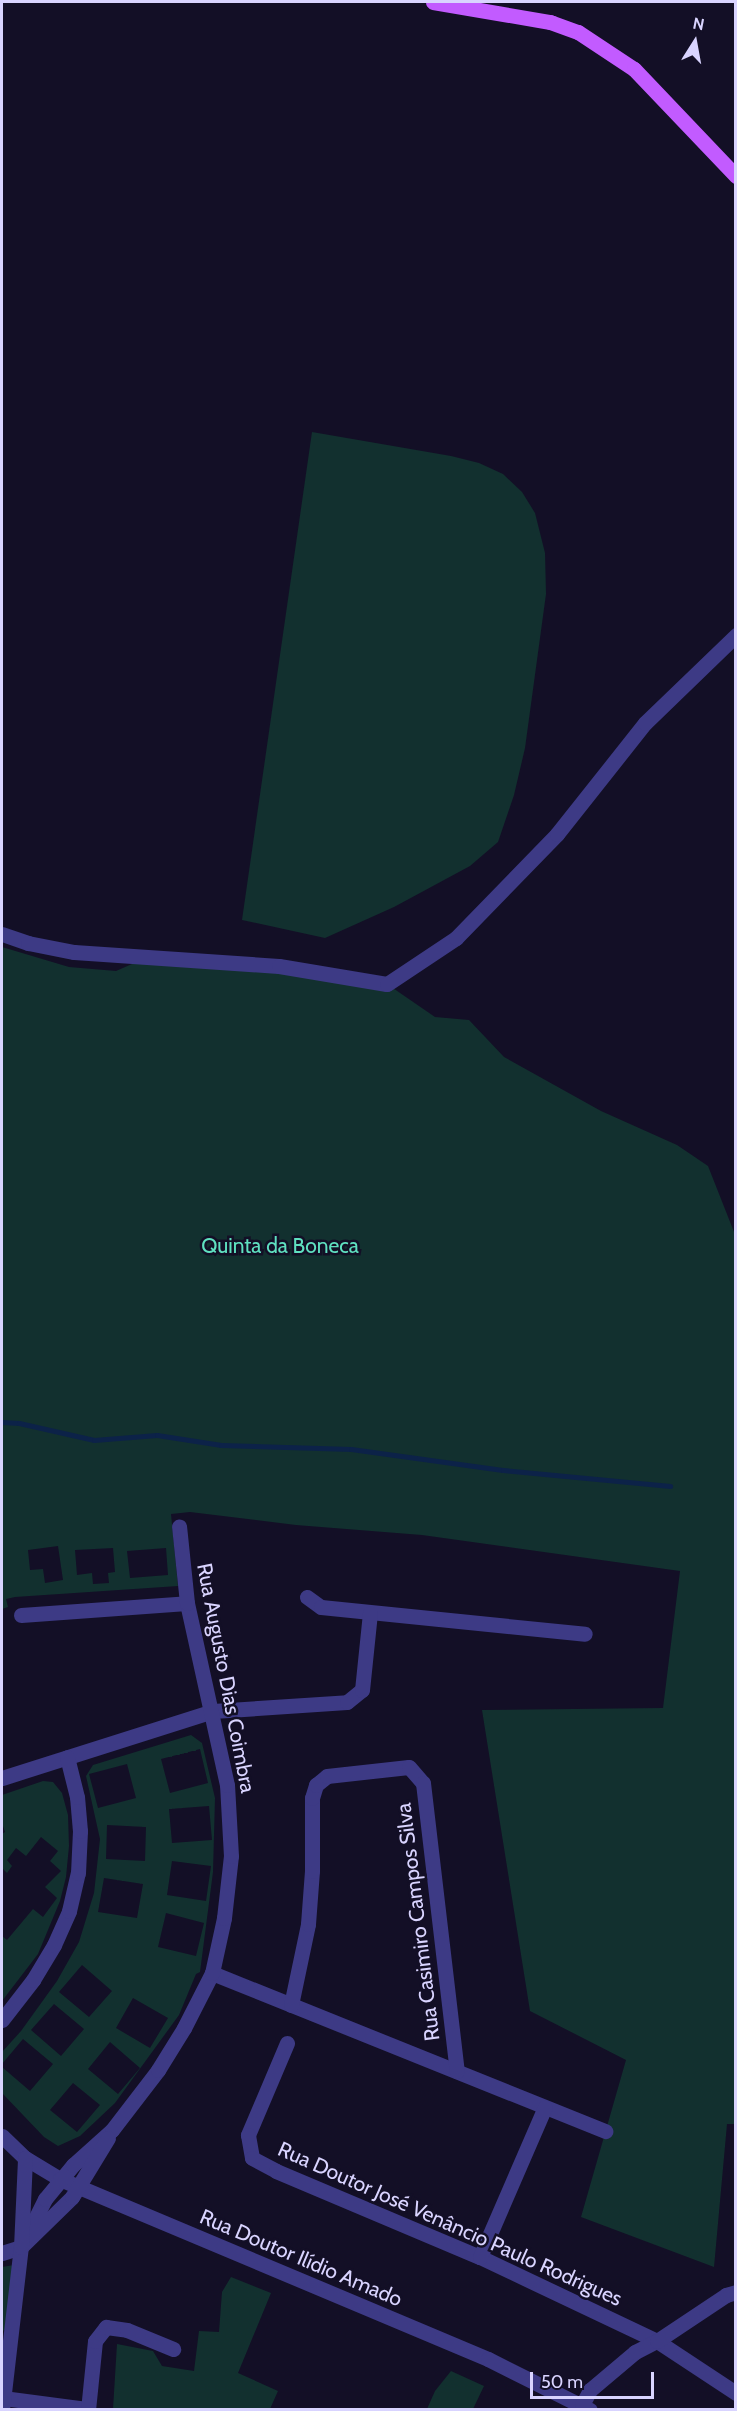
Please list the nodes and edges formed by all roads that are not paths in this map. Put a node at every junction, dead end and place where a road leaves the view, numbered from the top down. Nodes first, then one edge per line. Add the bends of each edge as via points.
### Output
1 (433, 2) edge
2 (735, 176) edge
3 (735, 635) edge
4 (2, 934) edge
5 (179, 1526) dead end
6 (307, 1597) dead end
7 (187, 1603) junction
8 (370, 1613) junction
9 (21, 1615) dead end
10 (585, 1634) dead end
11 (213, 1711) junction
12 (67, 1757) junction
13 (2, 1779) edge
14 (212, 1972) junction
15 (291, 2005) junction
16 (2, 2020) edge
17 (287, 2043) dead end
18 (457, 2072) junction
19 (544, 2107) junction
20 (112, 2130) junction
21 (605, 2131) dead end
22 (2, 2136) edge
23 (25, 2158) junction
24 (60, 2179) junction
25 (80, 2187) junction
26 (21, 2247) junction
27 (2, 2253) edge
28 (480, 2257) junction
29 (735, 2292) edge
30 (657, 2341) junction
31 (174, 2349) dead end
32 (735, 2393) edge
33 (3, 2404) edge
34 (586, 2407) edge

1 - 2 main road via 550,22 578,32 634,69
3 - 4 street via 645,723 557,834 473,921 448,944 387,984 279,966 74,952
5 - 7 street, Rua Augusto Dias Coimbra
6 - 8 street via 321,1607
7 - 9 street
7 - 11 street, Rua Augusto Dias Coimbra
8 - 10 street
8 - 11 street via 362,1690 347,1702
11 - 12 street
11 - 14 street, Rua Augusto Dias Coimbra via 227,1785 231,1856 224,1918
12 - 13 street
12 - 16 street via 80,1831 78,1873 69,1911 33,1980
14 - 15 street
14 - 20 street, Rua Augusto Dias Coimbra via 184,2028
15 - 18 street
15 - 18 street, Rua Casimiro Campos Silva via 308,1924 312,1798 316,1785 327,1776 410,1767 423,1783
17 - 28 street, Rua Doutor José Venâncio Paulo Rodrigues via 248,2135 252,2158
18 - 19 street
19 - 21 street
19 - 28 street
20 - 24 street
20 - 25 street
22 - 23 street, Rua Doutor Ilídio Amado
23 - 24 street, Rua Doutor Ilídio Amado
23 - 26 street
24 - 25 street, Rua Doutor Ilídio Amado
24 - 26 street via 45,2199
25 - 26 street
25 - 34 street, Rua Doutor Ilídio Amado via 488,2359
26 - 27 street
26 - 33 street
28 - 30 street, Rua Doutor José Venâncio Paulo Rodrigues
29 - 30 street
30 - 32 street, Rua Doutor José Venâncio Paulo Rodrigues
30 - 34 street via 613,2368 590,2390
31 - 33 street via 127,2330 106,2327 95,2341 88,2409

